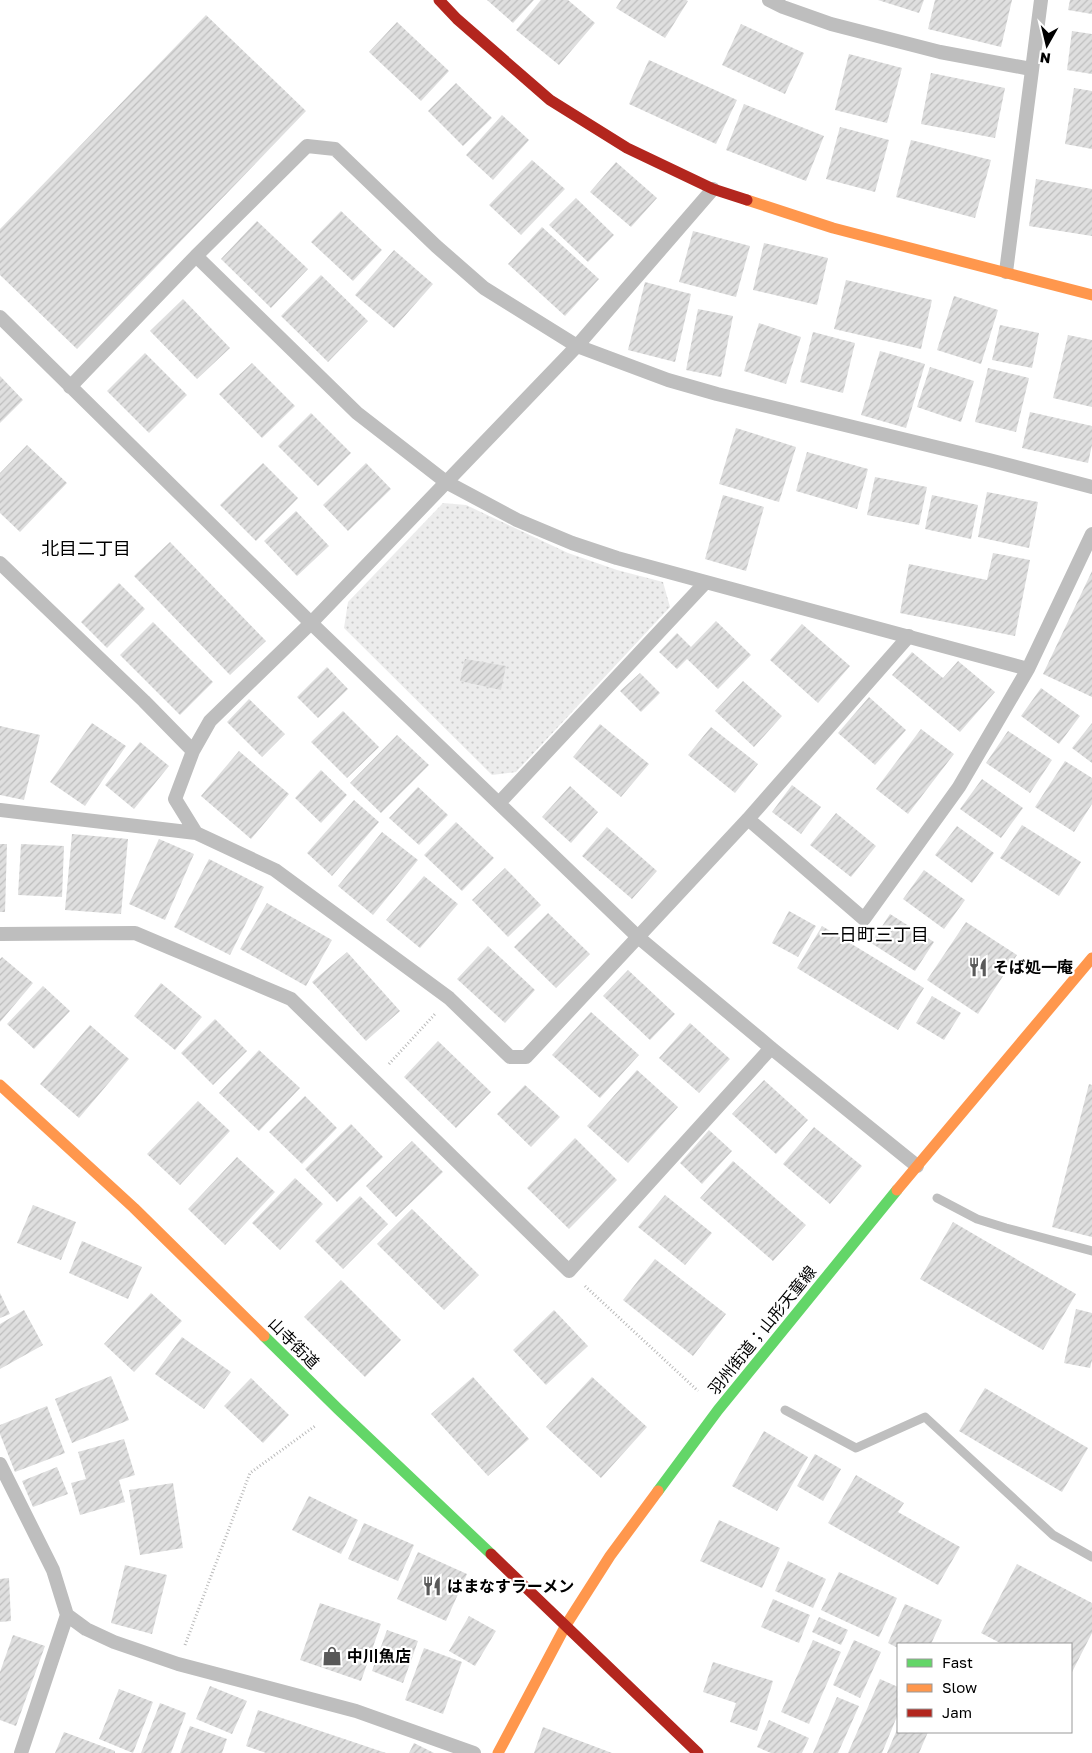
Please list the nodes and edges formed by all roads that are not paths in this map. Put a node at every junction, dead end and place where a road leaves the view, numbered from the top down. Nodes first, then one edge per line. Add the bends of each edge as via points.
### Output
1 (439, 0) edge
2 (769, 0) edge
3 (1041, 0) edge
4 (1031, 69) junction
5 (713, 189) junction
6 (196, 256) junction
7 (1006, 272) junction
8 (1092, 295) edge
9 (0, 317) edge
10 (577, 346) junction
11 (70, 387) junction
12 (446, 482) junction
13 (1092, 487) edge
14 (1092, 534) edge
15 (0, 563) edge
16 (705, 583) junction
17 (311, 623) junction
18 (909, 636) junction
19 (1028, 669) junction
20 (193, 751) junction
21 (499, 803) junction
22 (0, 810) edge
23 (748, 819) junction
24 (196, 833) junction
25 (0, 934) edge
26 (638, 937) junction
27 (1092, 958) edge
28 (771, 1048) junction
29 (0, 1085) edge
30 (917, 1166) junction
31 (0, 1464) edge
32 (67, 1615) junction
33 (566, 1625) junction
34 (21, 1753) edge
35 (474, 1753) edge
36 (498, 1753) edge
37 (698, 1753) edge

1 - 5 main road via 550,100 627,148
2 - 4 lane via 831,24 940,52
3 - 4 lane
4 - 7 lane
5 - 7 main road via 833,228
5 - 10 lane
6 - 10 lane via 306,146 335,149 484,288
6 - 11 lane
6 - 12 lane via 357,413
7 - 8 main road
9 - 11 lane
10 - 12 lane
10 - 13 lane via 668,380 717,394
11 - 17 lane
12 - 16 lane via 517,520 572,543
12 - 17 lane
14 - 19 lane
15 - 20 lane
16 - 18 lane
16 - 21 lane
17 - 20 lane via 210,721
17 - 21 lane
18 - 19 lane
18 - 23 lane
19 - 23 lane via 960,787 864,919
20 - 24 lane via 175,799
21 - 26 lane
22 - 24 lane
23 - 26 lane
24 - 26 lane via 275,870 449,998 510,1057 526,1057
25 - 28 lane via 135,933 291,999 569,1271
26 - 28 lane
27 - 30 main road, 羽州街道；山形天童線
28 - 30 lane
29 - 33 main road, 山寺街道 via 134,1208 338,1409
30 - 33 main road, 羽州街道；山形天童線 via 718,1410 610,1556
31 - 32 lane via 53,1570
32 - 34 lane
32 - 35 lane via 114,1642 178,1664 356,1711
33 - 36 main road, 羽州街道；山形天童線
33 - 37 main road, 山寺街道

